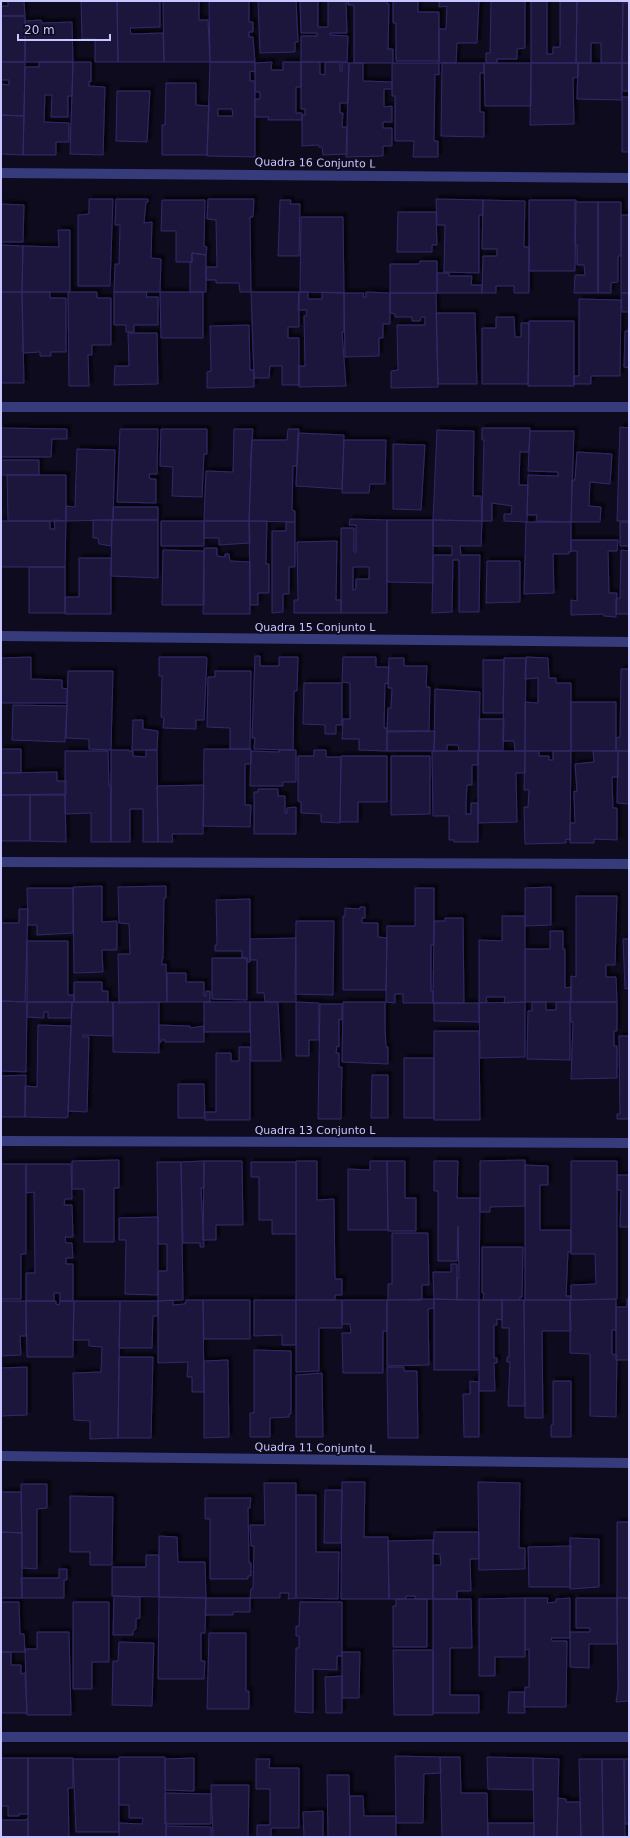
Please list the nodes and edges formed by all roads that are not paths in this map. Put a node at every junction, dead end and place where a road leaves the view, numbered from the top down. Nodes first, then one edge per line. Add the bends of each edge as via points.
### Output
1 (1, 173) edge
2 (629, 178) edge
3 (1, 407) edge
4 (629, 407) edge
5 (1, 636) edge
6 (629, 642) edge
7 (1, 862) edge
8 (629, 864) edge
9 (1, 1141) edge
10 (629, 1143) edge
11 (1, 1456) edge
12 (629, 1463) edge
13 (1, 1737) edge
14 (629, 1737) edge

1 - 2 street, Quadra 16 Conjunto L
3 - 4 street
5 - 6 street, Quadra 15 Conjunto L
7 - 8 street
9 - 10 street, Quadra 13 Conjunto L
11 - 12 street, Quadra 11 Conjunto L
13 - 14 street

